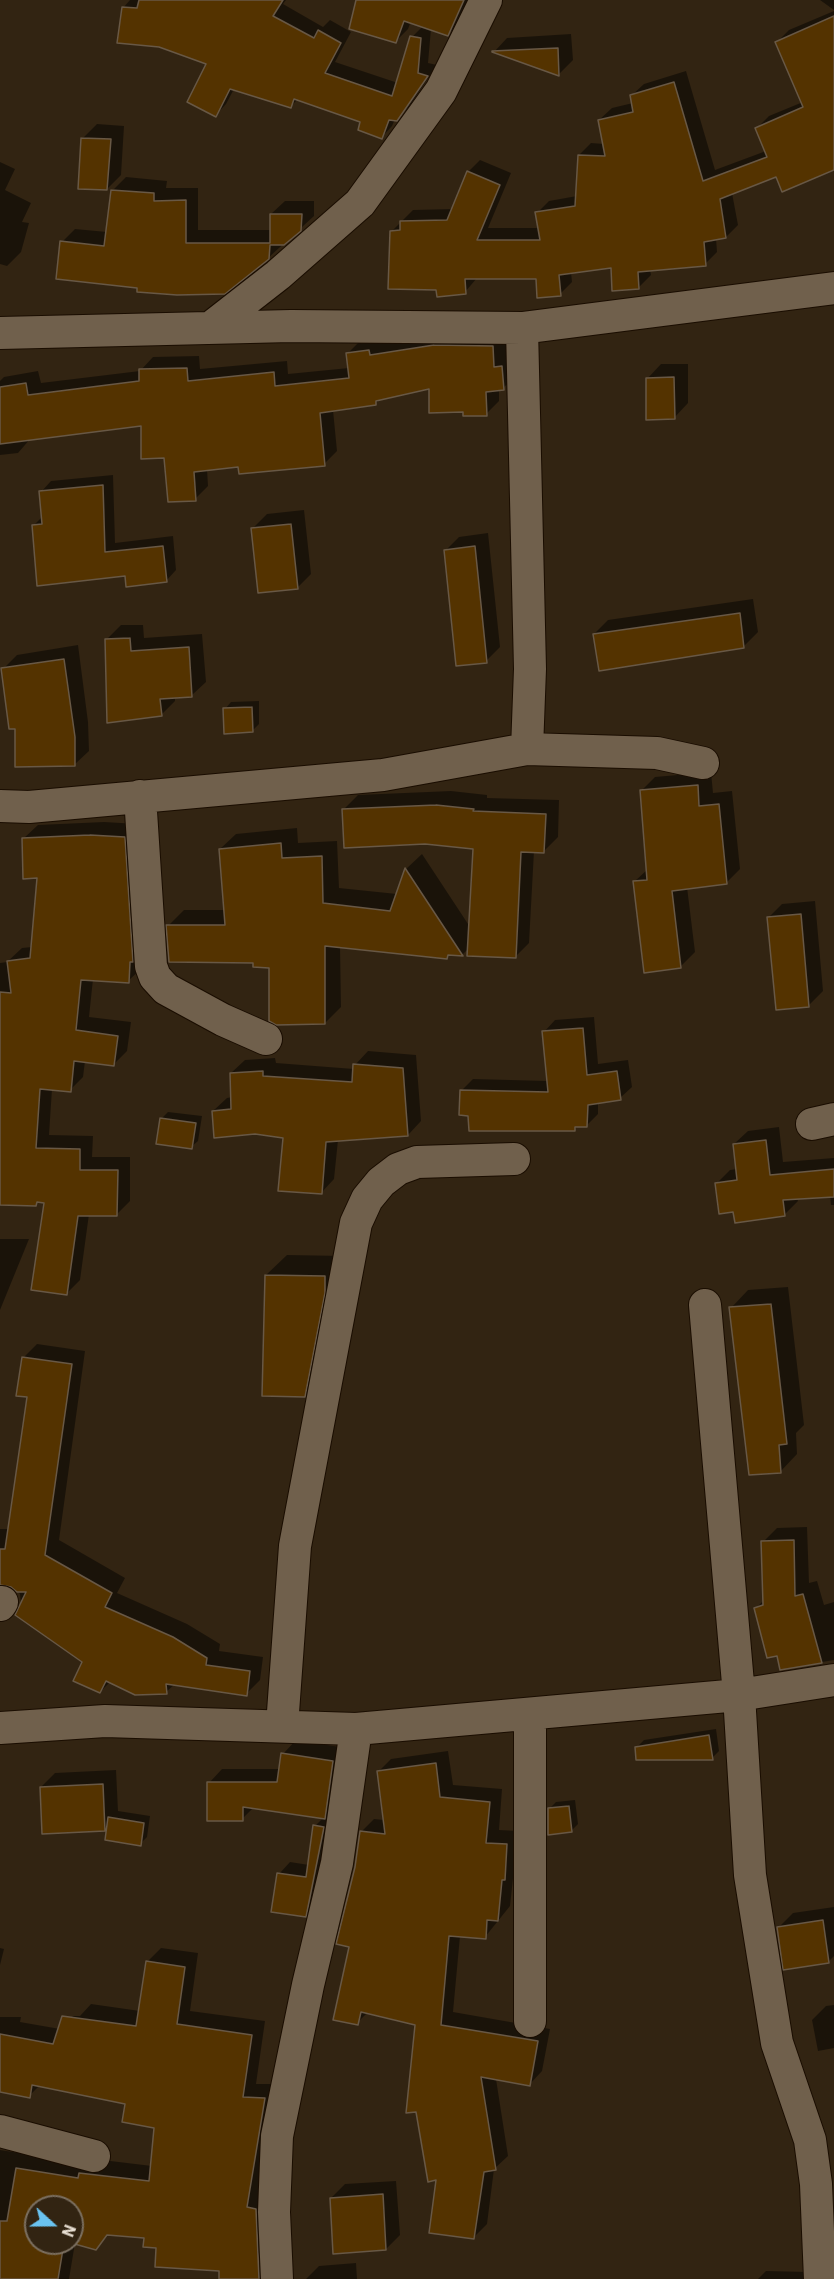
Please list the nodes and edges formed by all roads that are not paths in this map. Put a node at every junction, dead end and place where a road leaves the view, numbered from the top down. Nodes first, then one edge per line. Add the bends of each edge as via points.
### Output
1 (486, 0) edge
2 (834, 288) edge
3 (210, 328) junction
4 (522, 328) junction
5 (0, 333) edge
6 (526, 749) junction
7 (703, 763) dead end
8 (140, 796) junction
9 (0, 806) edge
10 (266, 1039) dead end
11 (514, 1158) dead end
12 (705, 1305) dead end
13 (834, 1680) edge
14 (739, 1695) junction
15 (530, 1715) junction
16 (282, 1726) junction
17 (0, 1728) edge
18 (356, 1729) junction
19 (530, 2021) dead end
20 (0, 2131) edge
21 (94, 2156) dead end
22 (277, 2279) edge
23 (820, 2279) edge

1 - 3 street via 441,91 360,203
2 - 4 street
3 - 4 street
3 - 5 street
4 - 6 street via 530,669
6 - 7 street via 657,753
6 - 8 street via 383,776
8 - 9 street via 29,807
8 - 10 street via 150,966 155,977 176,994
11 - 16 street via 417,1162 398,1169 381,1182 356,1223 296,1546
12 - 14 street
13 - 14 street
14 - 15 street
14 - 23 street via 750,1875 777,2043 810,2140
15 - 18 street
15 - 19 street
16 - 17 street via 105,1721
16 - 18 street
18 - 22 street via 337,1863 277,2136
20 - 21 street

